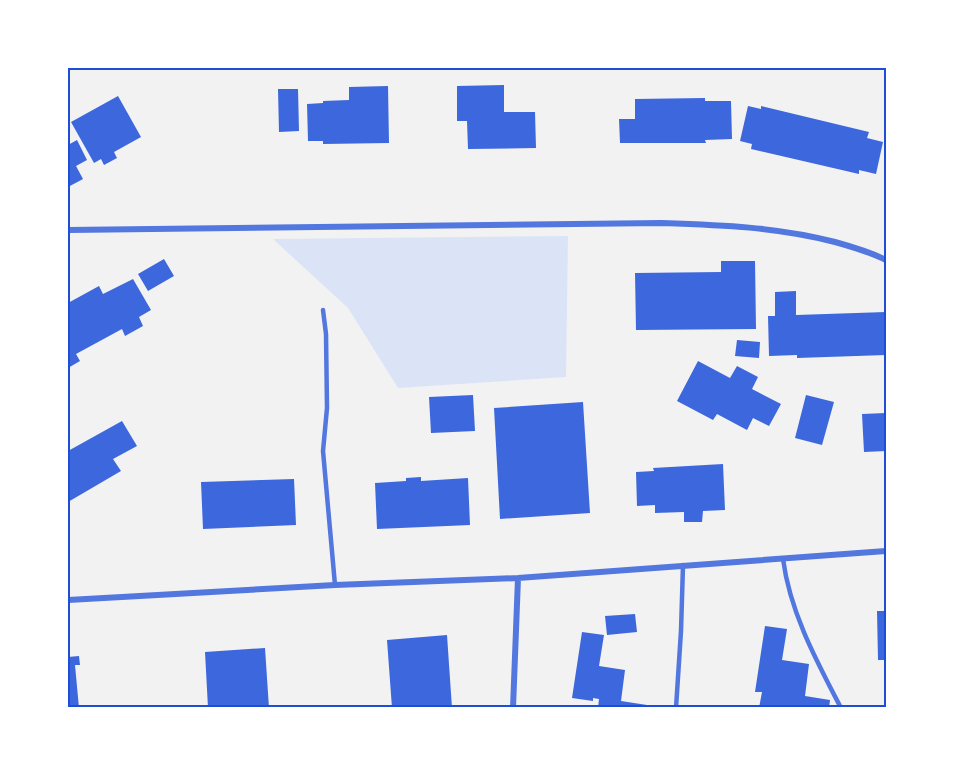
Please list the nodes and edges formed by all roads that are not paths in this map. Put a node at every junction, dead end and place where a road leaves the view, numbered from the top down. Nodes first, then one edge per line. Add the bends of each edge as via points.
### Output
1 (68, 230) edge
2 (886, 260) edge
3 (323, 310) dead end
4 (886, 551) edge
5 (783, 559) junction
6 (682, 565) junction
7 (518, 578) junction
8 (335, 585) junction
9 (68, 600) edge
10 (513, 708) edge
11 (676, 708) edge
12 (841, 708) edge

1 - 2 street via 740,225 803,234
3 - 8 lane via 327,408 323,452
4 - 5 street
5 - 6 street
5 - 12 lane via 786,582 802,630
6 - 7 street
6 - 11 lane
7 - 8 street
7 - 10 street
8 - 9 street

